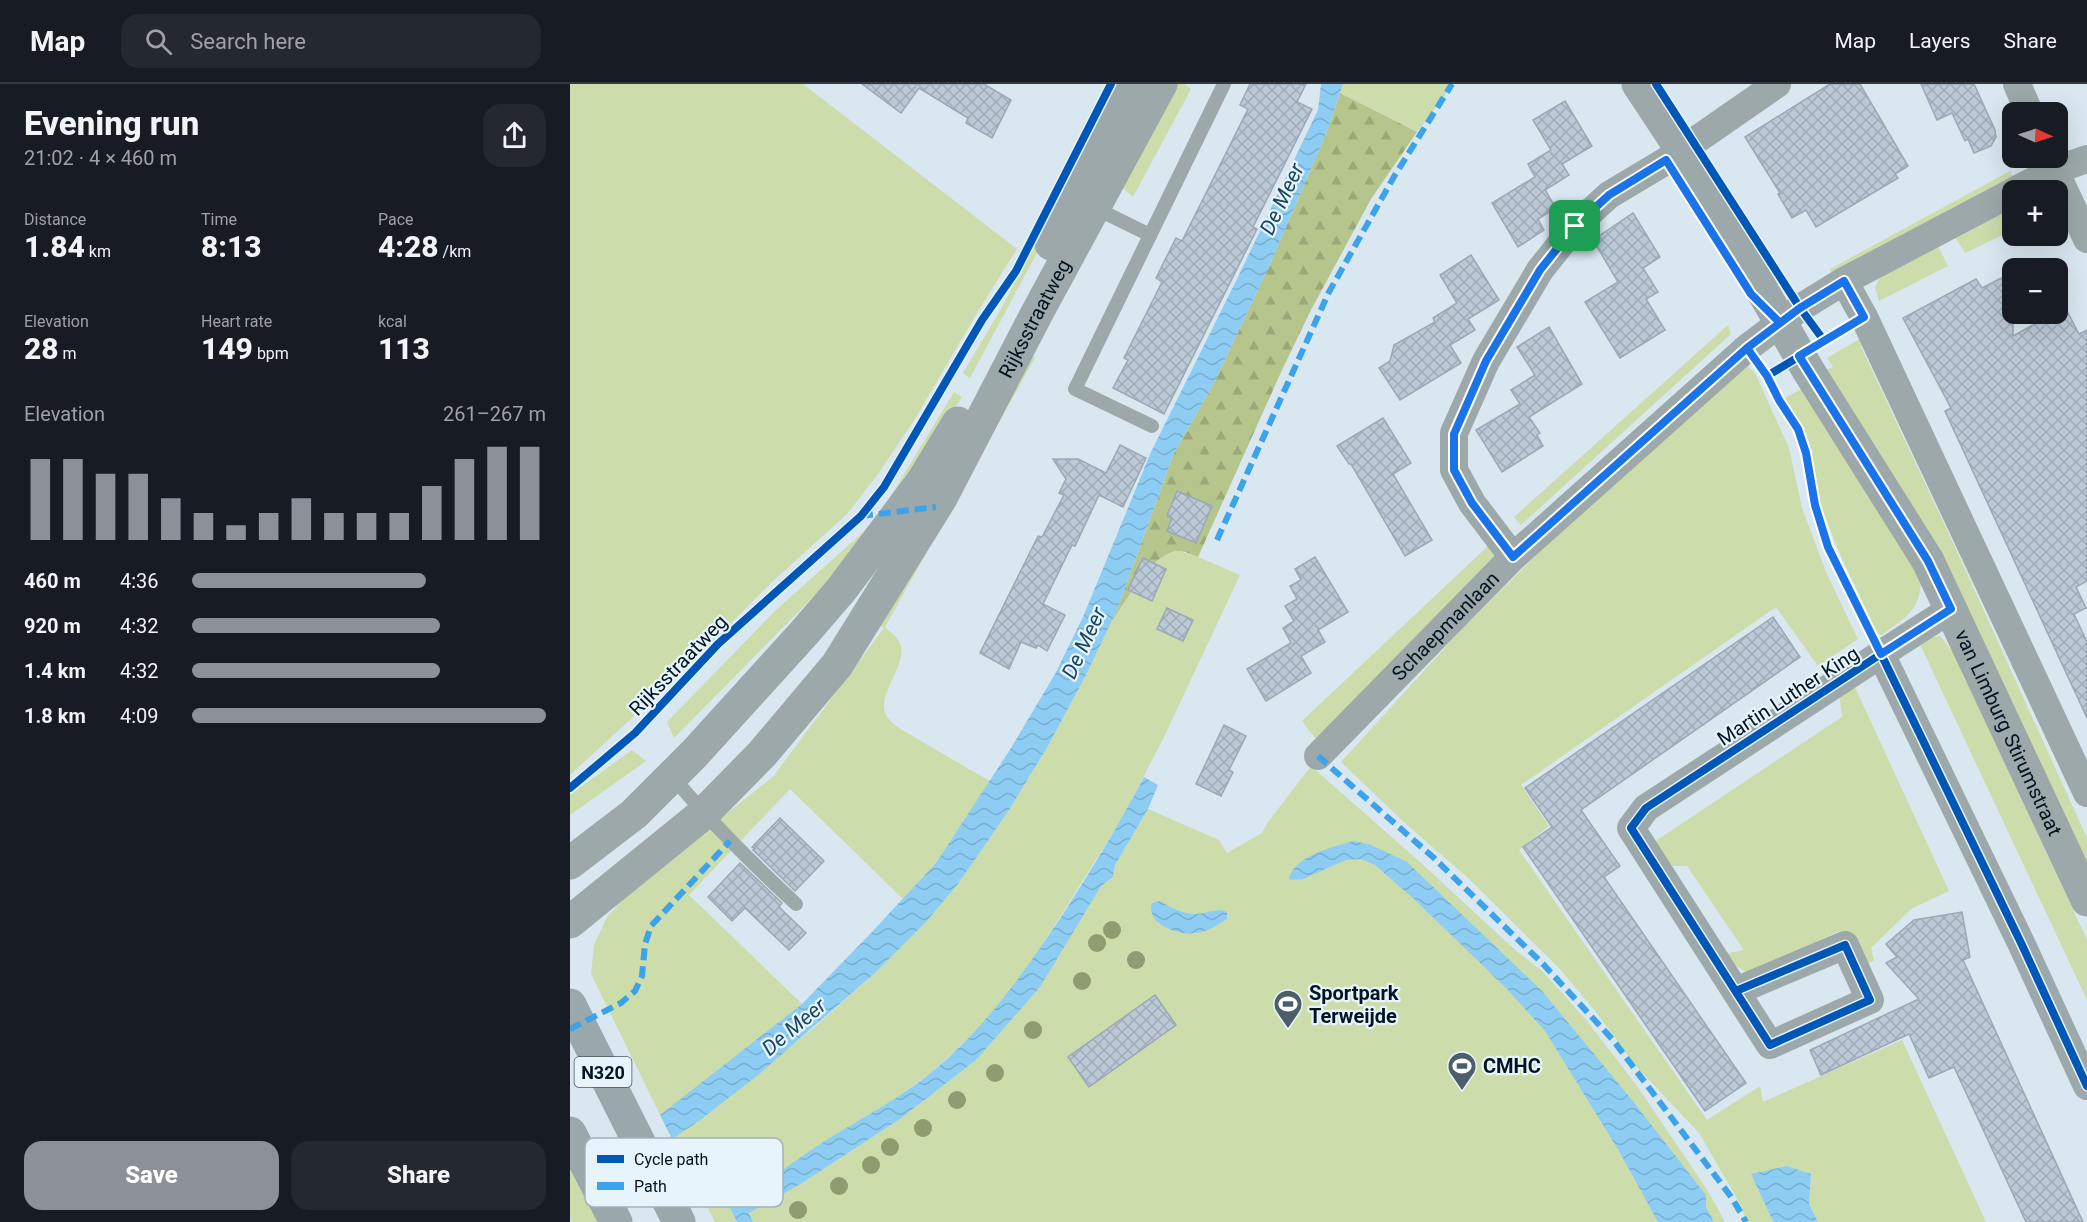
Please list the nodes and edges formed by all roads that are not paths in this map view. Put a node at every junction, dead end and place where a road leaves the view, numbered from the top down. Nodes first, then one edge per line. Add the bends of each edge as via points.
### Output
1 (1130, 84) edge
2 (1161, 84) edge
3 (1224, 84) edge
4 (1616, 84) edge
5 (1638, 84) edge
6 (1777, 84) edge
7 (2017, 84) edge
8 (2025, 102) edge
9 (1674, 155) junction
10 (2087, 159) edge
11 (2068, 162) edge
12 (2047, 168) edge
13 (2054, 168) edge
14 (2030, 180) edge
15 (2002, 198) edge
16 (1085, 202) junction
17 (1150, 235) junction
18 (2087, 239) edge
19 (1844, 281) junction
20 (1780, 323) junction
21 (1152, 426) dead end
22 (1513, 557) junction
23 (1951, 609) junction
24 (1881, 654) junction
25 (1318, 756) dead end
26 (672, 776) junction
27 (2087, 793) edge
28 (703, 813) junction
29 (570, 863) edge
30 (2087, 900) edge
31 (796, 904) dead end
32 (570, 922) edge
33 (1736, 991) dead end
34 (570, 1005) edge
35 (2087, 1086) edge
36 (570, 1133) edge
37 (637, 1138) edge
38 (585, 1162) edge
39 (608, 1207) edge
40 (671, 1207) edge
41 (616, 1222) edge
42 (679, 1222) edge

1 - 16 street, Rijksstraatweg
2 - 16 street, Rijksstraatweg
3 - 17 lane
4 - 9 street, van Limburg Stirumstraat
5 - 9 street, van Limburg Stirumstraat
6 - 9 street
7 - 8 street
9 - 20 street, van Limburg Stirumstraat
9 - 22 street via 1609,195 1575,226 1540,270 1486,361 1454,434 1454,470 1472,503
10 - 11 street, Schaepmanlaan
12 - 14 street, Schaepmanlaan
13 - 18 street
15 - 19 street, Schaepmanlaan
16 - 17 lane
16 - 26 street, Rijksstraatweg via 922,482 834,598
16 - 28 street, Rijksstraatweg via 1037,313 941,498 837,665 762,754
17 - 21 lane via 1075,389
19 - 20 street, Schaepmanlaan
19 - 27 street
20 - 22 street, Schaepmanlaan
20 - 23 street, van Limburg Stirumstraat via 1928,561
22 - 25 street, Schaepmanlaan
23 - 24 street, Martin Luther King
23 - 30 street, van Limburg Stirumstraat
24 - 33 street, Martin Luther King via 1646,808 1630,828
24 - 35 street, Martin Luther King
26 - 28 lane
26 - 29 street, Rijksstraatweg via 634,814
28 - 31 lane
28 - 32 street, Rijksstraatweg
34 - 37 highway, N320
36 - 38 highway
39 - 41 highway
40 - 42 highway, N320

